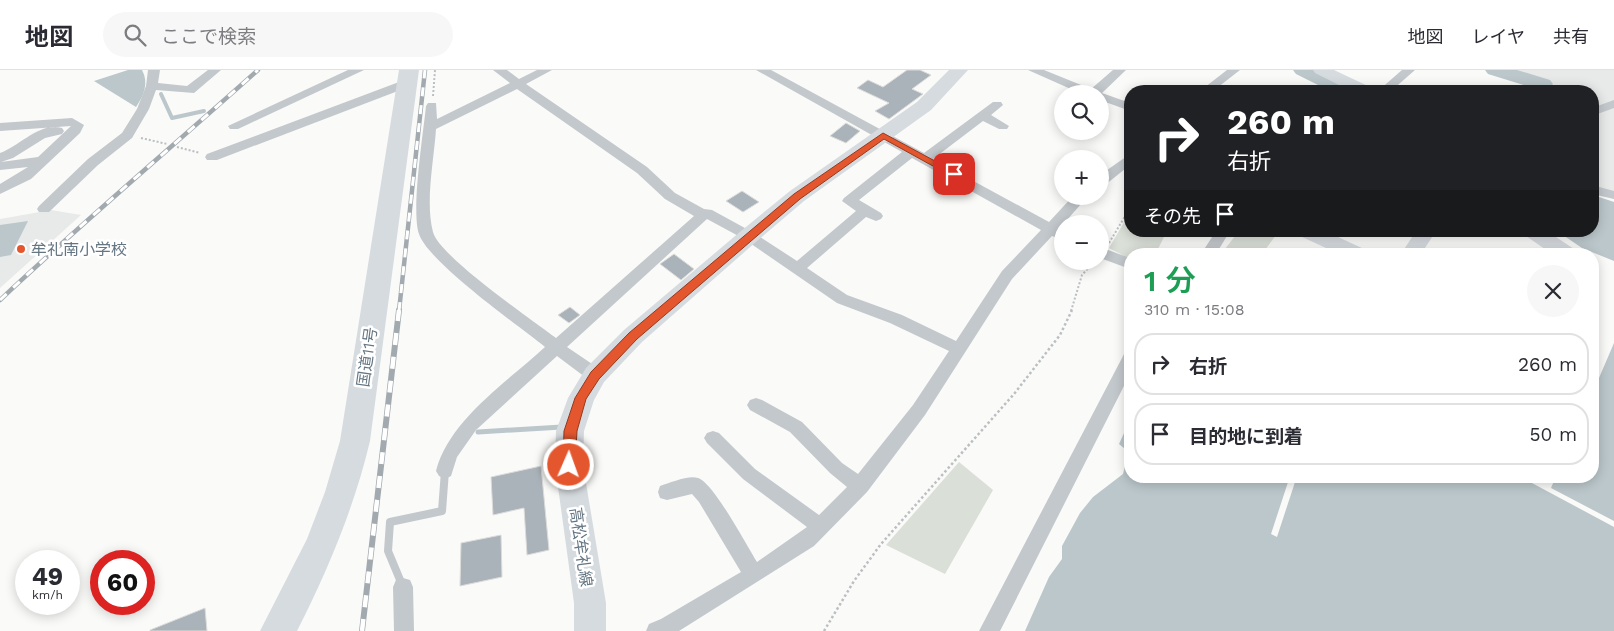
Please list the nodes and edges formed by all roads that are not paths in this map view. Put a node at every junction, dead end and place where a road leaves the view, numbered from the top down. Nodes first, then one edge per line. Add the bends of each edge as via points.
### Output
1 (154, 70) edge
2 (215, 70) edge
3 (358, 70) edge
4 (499, 70) edge
5 (546, 70) edge
6 (762, 70) edge
7 (959, 70) edge
8 (1034, 70) edge
9 (1120, 70) edge
10 (1234, 70) edge
11 (1321, 70) edge
12 (1409, 70) edge
13 (408, 76) edge
14 (520, 84) junction
15 (1071, 85) edge
16 (1103, 85) edge
17 (1214, 85) edge
18 (1352, 85) edge
19 (1391, 85) edge
20 (152, 86) junction
21 (1109, 99) edge
22 (1614, 104) edge
23 (997, 105) dead end
24 (1124, 105) edge
25 (432, 106) road end
26 (1599, 109) edge
27 (982, 116) junction
28 (234, 126) dead end
29 (1003, 126) dead end
30 (0, 127) edge
31 (431, 127) junction
32 (71, 134) junction
33 (883, 136) junction
34 (912, 151) junction
35 (212, 157) road end
36 (0, 158) edge
37 (926, 158) junction
38 (42, 161) junction
39 (1124, 165) edge
40 (0, 166) edge
41 (1109, 175) edge
42 (0, 190) edge
43 (1599, 191) edge
44 (1614, 195) edge
45 (44, 209) dead end
46 (870, 212) joint
47 (703, 216) junction
48 (1054, 231) edge
49 (1054, 234) edge
50 (749, 236) junction
51 (1219, 237) edge
52 (1320, 237) edge
53 (1422, 237) edge
54 (1542, 237) edge
55 (1212, 248) edge
56 (1344, 248) edge
57 (1415, 248) edge
58 (1558, 248) edge
59 (1109, 258) edge
60 (1124, 262) edge
61 (797, 269) junction
62 (556, 347) junction
63 (958, 349) junction
64 (1124, 370) edge
65 (595, 376) junction
66 (756, 405) dead end
67 (713, 438) dead end
68 (445, 471) joint
69 (860, 486) junction
70 (667, 492) dead end
71 (820, 526) junction
72 (754, 575) junction
73 (403, 587) joint
74 (278, 631) edge
75 (404, 631) edge
76 (590, 631) edge
77 (656, 631) edge
78 (989, 631) edge

1 - 20 street
2 - 20 street via 190,90
3 - 28 street
4 - 14 street
5 - 14 street
6 - 33 street
7 - 33 main road, 高松牟礼線 via 924,106
8 - 15 street
9 - 16 street
10 - 17 street
11 - 18 street
12 - 19 street
13 - 35 street
13 - 74 highway, 国道11号 via 355,441 343,489 323,542
14 - 31 street
14 - 47 street via 642,170 670,196
20 - 45 street via 127,134
21 - 24 street
22 - 26 street
23 - 27 street
25 - 31 street
27 - 29 street
27 - 37 street
30 - 32 street via 72,122 78,126
31 - 62 street via 423,216 426,235 442,256
32 - 36 street via 57,130 38,134 15,152
32 - 38 street
33 - 34 street
33 - 50 main road, 高松牟礼線 via 797,196
34 - 37 street
34 - 46 street via 848,201
37 - 48 street
38 - 40 street
38 - 42 street via 26,176
39 - 41 street
43 - 44 street
46 - 61 street
47 - 50 street via 707,213
47 - 62 street
49 - 63 street via 1007,275
50 - 61 street
50 - 65 main road, 高松牟礼線 via 633,336
51 - 55 street
52 - 56 street
53 - 57 street
54 - 58 street
59 - 60 street
61 - 63 street via 842,299 896,319
62 - 65 street
62 - 68 street via 470,425 449,455
63 - 69 street via 919,410
64 - 78 street
65 - 76 main road, 高松牟礼線 via 581,398 570,431 569,465 590,604
66 - 69 street via 796,427 836,468
67 - 71 street via 749,474
68 - 73 lane via 442,511 390,522 388,551
69 - 71 street
70 - 72 street via 695,485 706,496
71 - 72 street via 807,540
72 - 77 street
73 - 75 street

